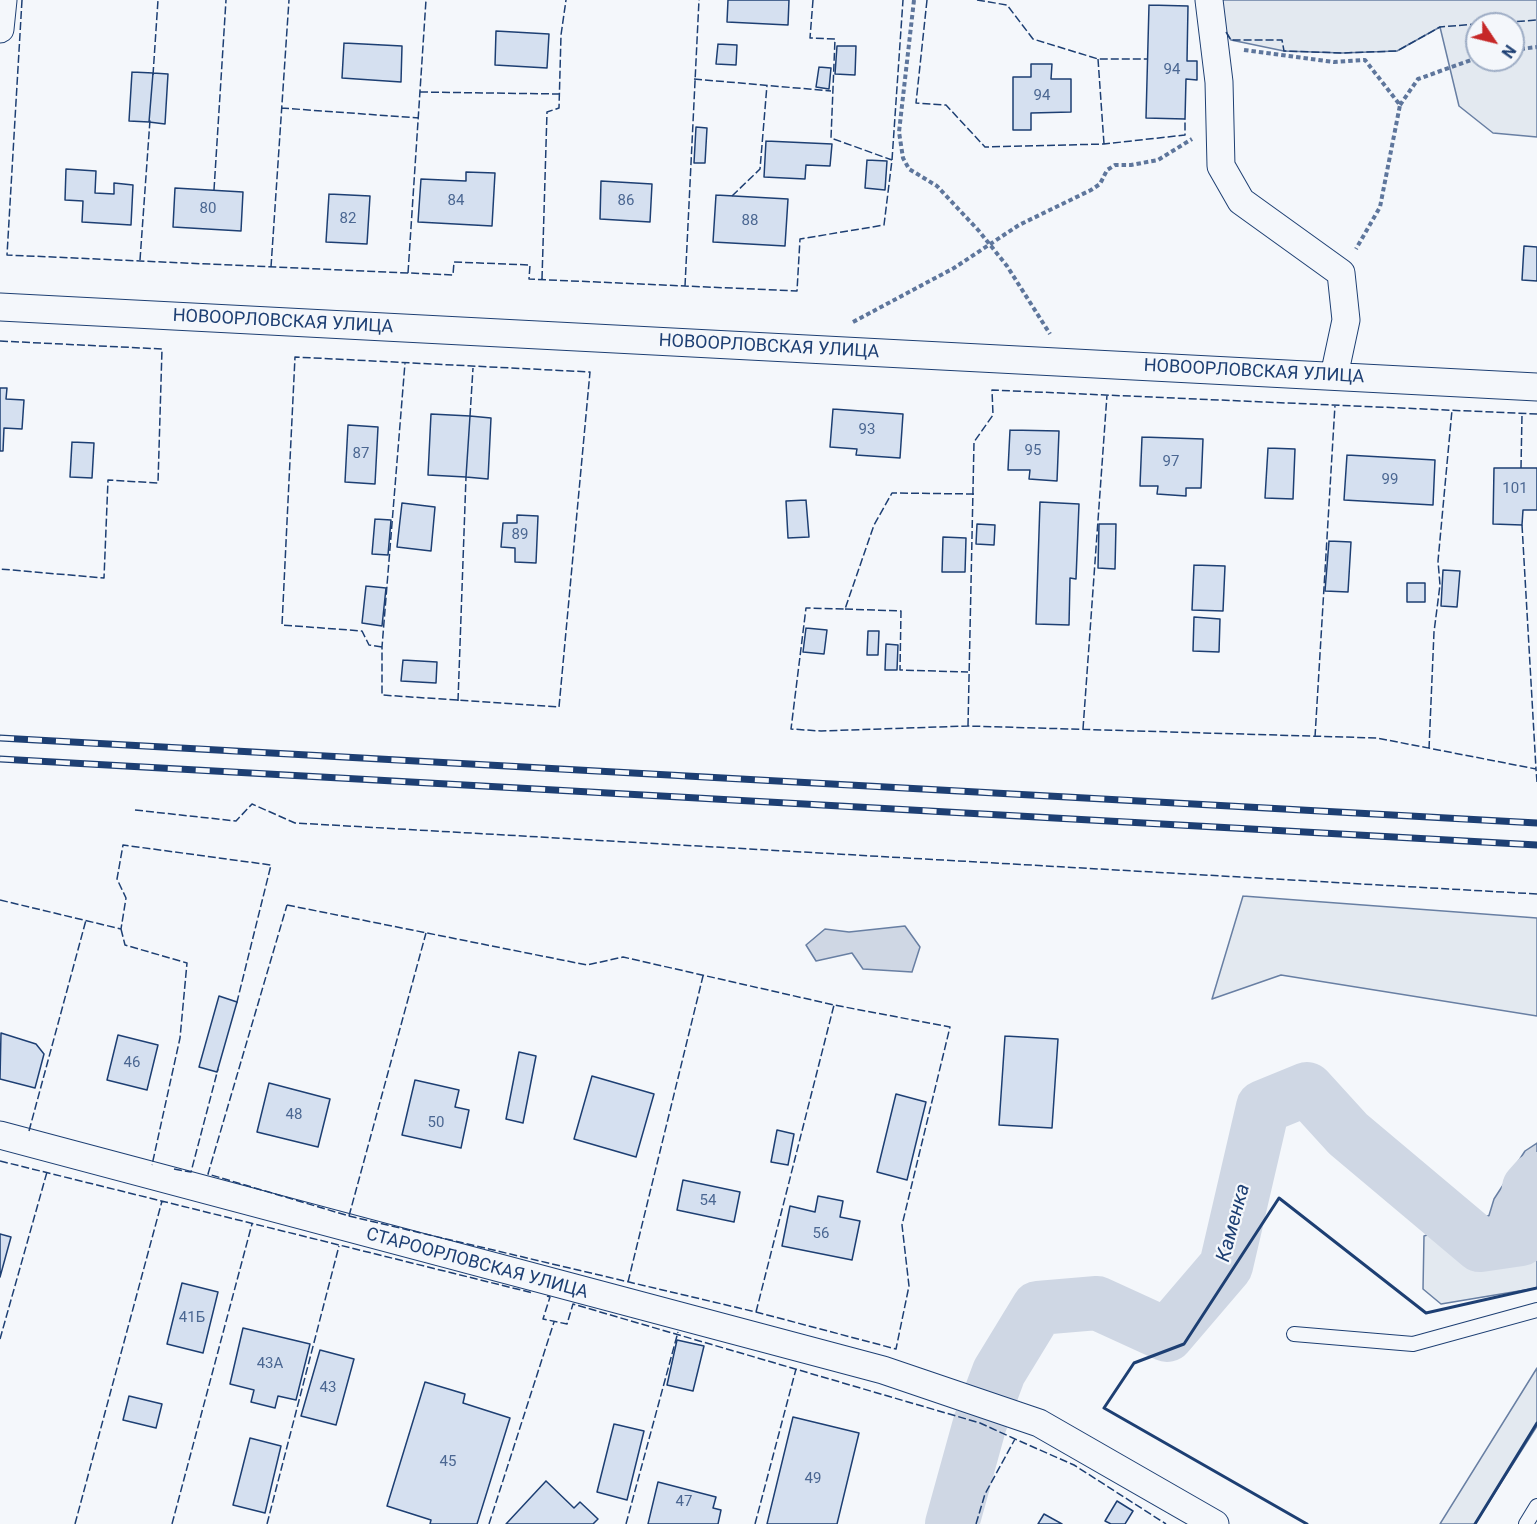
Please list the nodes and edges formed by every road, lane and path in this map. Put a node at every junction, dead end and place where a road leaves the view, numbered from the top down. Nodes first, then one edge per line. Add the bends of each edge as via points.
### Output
1 (3, 0) edge
2 (914, 0) edge
3 (1209, 0) edge
4 (0, 29) edge
5 (1216, 46) junction
6 (1465, 62) edge
7 (1400, 105) junction
8 (1219, 112) junction
9 (989, 244) junction
10 (1341, 273) junction
11 (0, 307) edge
12 (833, 350) junction
13 (1068, 363) junction
14 (1334, 376) junction
15 (1537, 387) edge
16 (0, 1135) edge
17 (1537, 1310) edge
18 (1293, 1334) dead end
19 (1537, 1506) edge
20 (1215, 1524) edge
21 (1526, 1524) edge

1 - 4 street
2 - 9 path via 899,132 903,158 909,169 937,186 956,204
3 - 5 street
5 - 7 path via 1334,62 1365,60
5 - 8 street
6 - 7 path via 1418,79
7 - 10 path via 1380,207
8 - 9 path via 1204,132 1158,160 1115,165 1091,190 1043,211
8 - 10 street via 1221,165 1241,201
9 - 12 path via 954,268 846,327
9 - 13 path
10 - 14 street via 1346,320
11 - 12 street, НОВООРЛОВСКАЯ УЛИЦА
12 - 13 street, НОВООРЛОВСКАЯ УЛИЦА
13 - 14 street, НОВООРЛОВСКАЯ УЛИЦА
14 - 15 street, НОВООРЛОВСКАЯ УЛИЦА
16 - 20 street, СТАРООРЛОВСКАЯ УЛИЦА via 883,1370 1039,1423
17 - 18 lane via 1413,1344
19 - 21 lane

